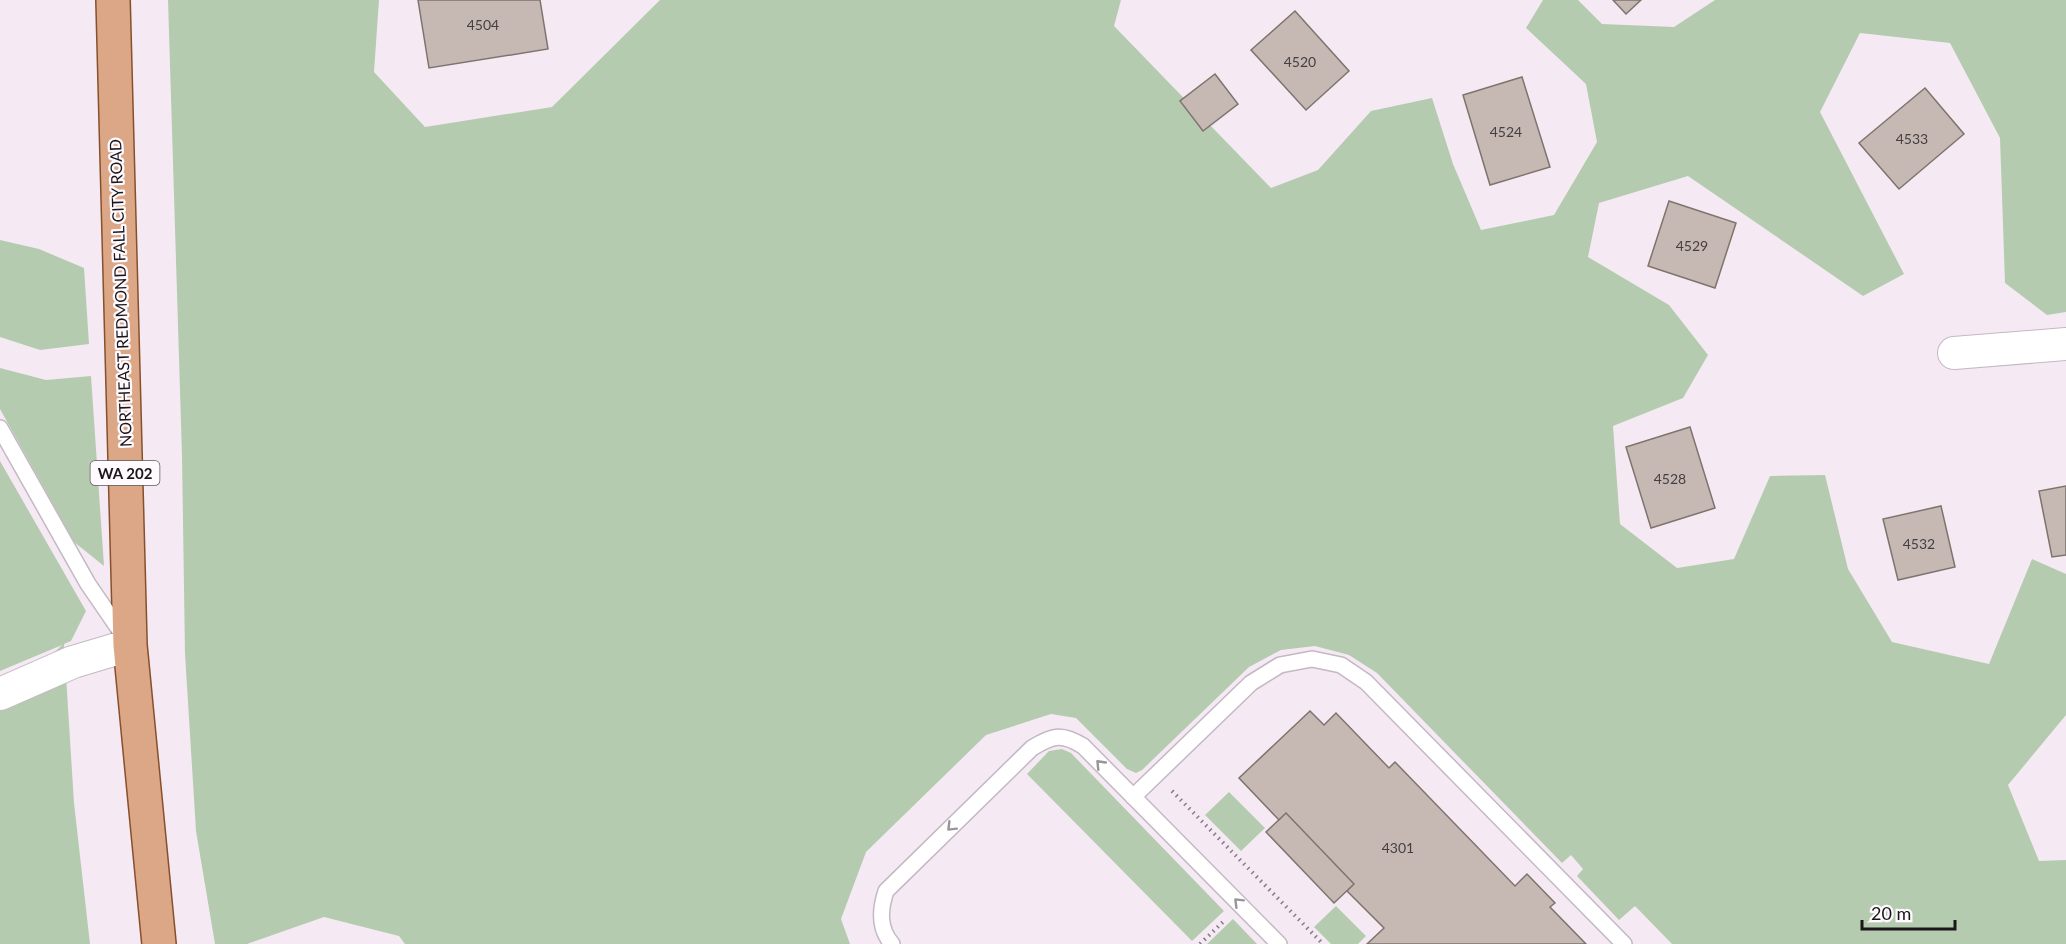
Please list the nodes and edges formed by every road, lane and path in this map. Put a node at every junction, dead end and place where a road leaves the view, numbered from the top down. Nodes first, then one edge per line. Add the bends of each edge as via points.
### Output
1 (112, 0) edge
2 (2066, 344) edge
3 (1954, 353) dead end
4 (0, 428) edge
5 (130, 645) junction
6 (0, 694) edge
7 (1157, 776) junction
8 (1133, 797) junction
9 (1228, 917) dead end
10 (159, 944) edge
11 (892, 944) edge
12 (1200, 944) edge
13 (1279, 944) edge
14 (1323, 944) edge
15 (1624, 944) edge

1 - 5 main road, NORTHEAST REDMOND FALL CITY ROAD / WA 202
2 - 3 street
4 - 5 lane via 88,584
5 - 6 street via 73,662
5 - 10 main road, NORTHEAST REDMOND FALL CITY ROAD / WA 202
7 - 8 lane
7 - 14 path
7 - 15 lane via 1251,683 1280,665 1312,659 1341,665 1366,682
8 -> 11 lane via 1083,746 1070,738 1049,737 1040,742 886,891 880,910
13 -> 8 lane
9 - 12 path

